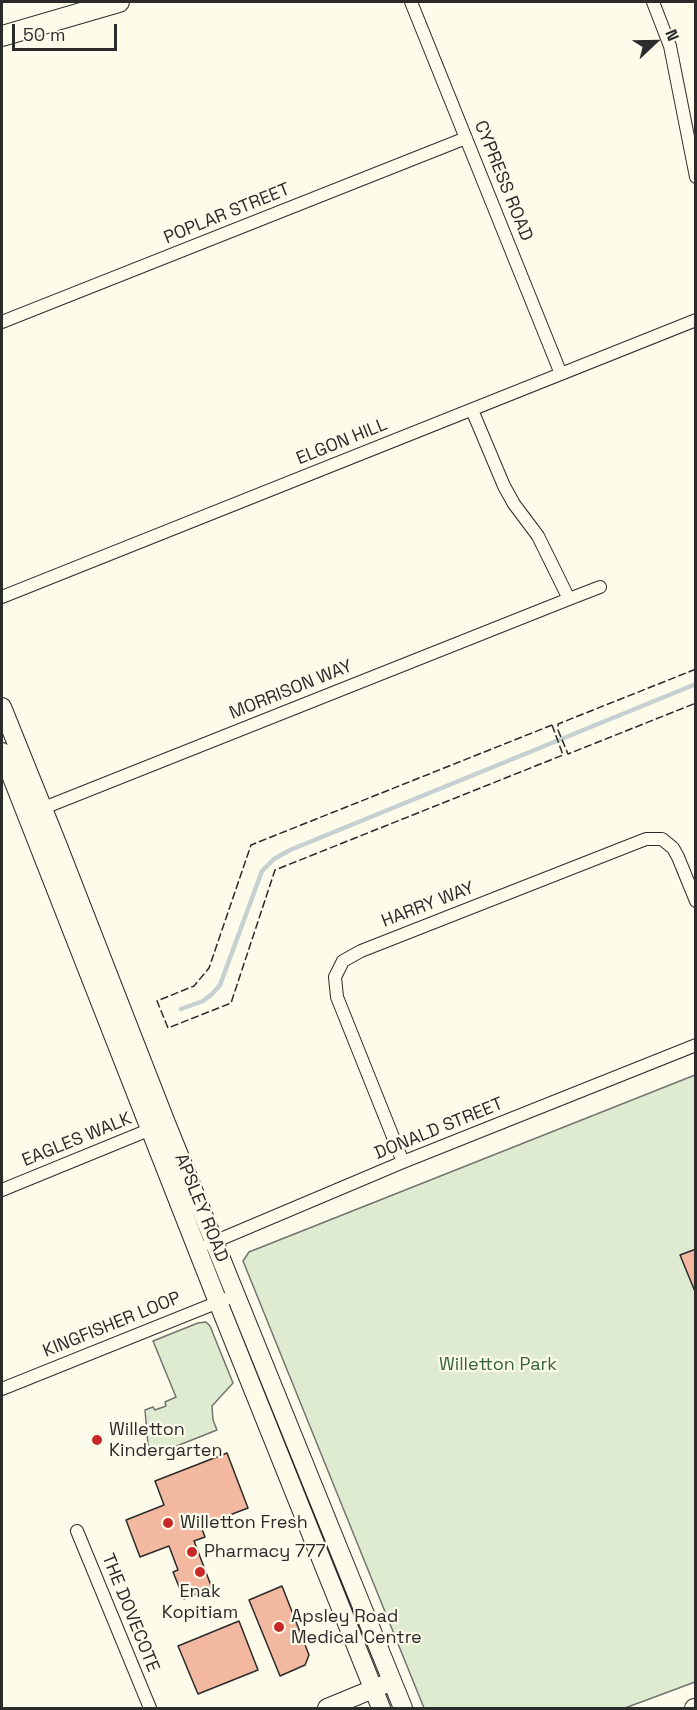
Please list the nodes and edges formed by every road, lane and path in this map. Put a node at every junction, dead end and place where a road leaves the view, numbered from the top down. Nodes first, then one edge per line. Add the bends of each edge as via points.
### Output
1 (119, 2) edge
2 (411, 2) edge
3 (653, 2) edge
4 (2, 36) edge
5 (466, 138) junction
6 (696, 177) edge
7 (696, 320) edge
8 (2, 322) edge
9 (561, 374) junction
10 (472, 410) junction
11 (600, 587) dead end
12 (2, 597) edge
13 (569, 599) junction
14 (2, 707) edge
15 (2, 752) edge
16 (34, 812) junction
17 (696, 901) edge
18 (696, 1044) edge
19 (158, 1126) junction
20 (403, 1162) junction
21 (2, 1190) edge
22 (215, 1241) junction
23 (197, 1249) junction
24 (236, 1294) junction
25 (218, 1302) junction
26 (2, 1389) edge
27 (77, 1531) dead end
28 (392, 1682) junction
29 (373, 1689) junction
30 (150, 1708) edge
31 (327, 1708) edge
32 (381, 1708) edge
33 (403, 1708) edge

1 - 4 main road
2 - 5 street, CYPRESS ROAD
3 - 6 street via 670,46
5 - 8 street, POPLAR STREET
5 - 9 street, CYPRESS ROAD
7 - 9 street, ELGON HILL
9 - 10 street, ELGON HILL
10 - 12 street, ELGON HILL
10 - 13 street via 504,486 538,536
11 - 13 street, MORRISON WAY
13 - 16 street, MORRISON WAY
14 - 16 main road, APSLEY ROAD
15 - 16 main road, APSLEY ROAD
16 - 19 main road, APSLEY ROAD
17 - 20 street, HARRY WAY via 673,848 662,838 646,839 343,961 335,978 337,997
18 - 20 street, DONALD STREET
19 - 21 street, EAGLES WALK
19 - 22 main road, APSLEY ROAD
19 - 23 main road, APSLEY ROAD
20 - 22 street, DONALD STREET
22 - 23 street, DONALD STREET
22 - 24 main road, APSLEY ROAD
23 - 25 main road, APSLEY ROAD
24 - 25 street, KINGFISHER LOOP
24 - 28 main road, APSLEY ROAD
25 - 26 street, KINGFISHER LOOP
25 - 29 main road, APSLEY ROAD
27 - 30 street, THE DOVECOTE
28 - 29 main road
28 - 33 main road, APSLEY ROAD
29 - 31 main road
29 - 32 main road, APSLEY ROAD

